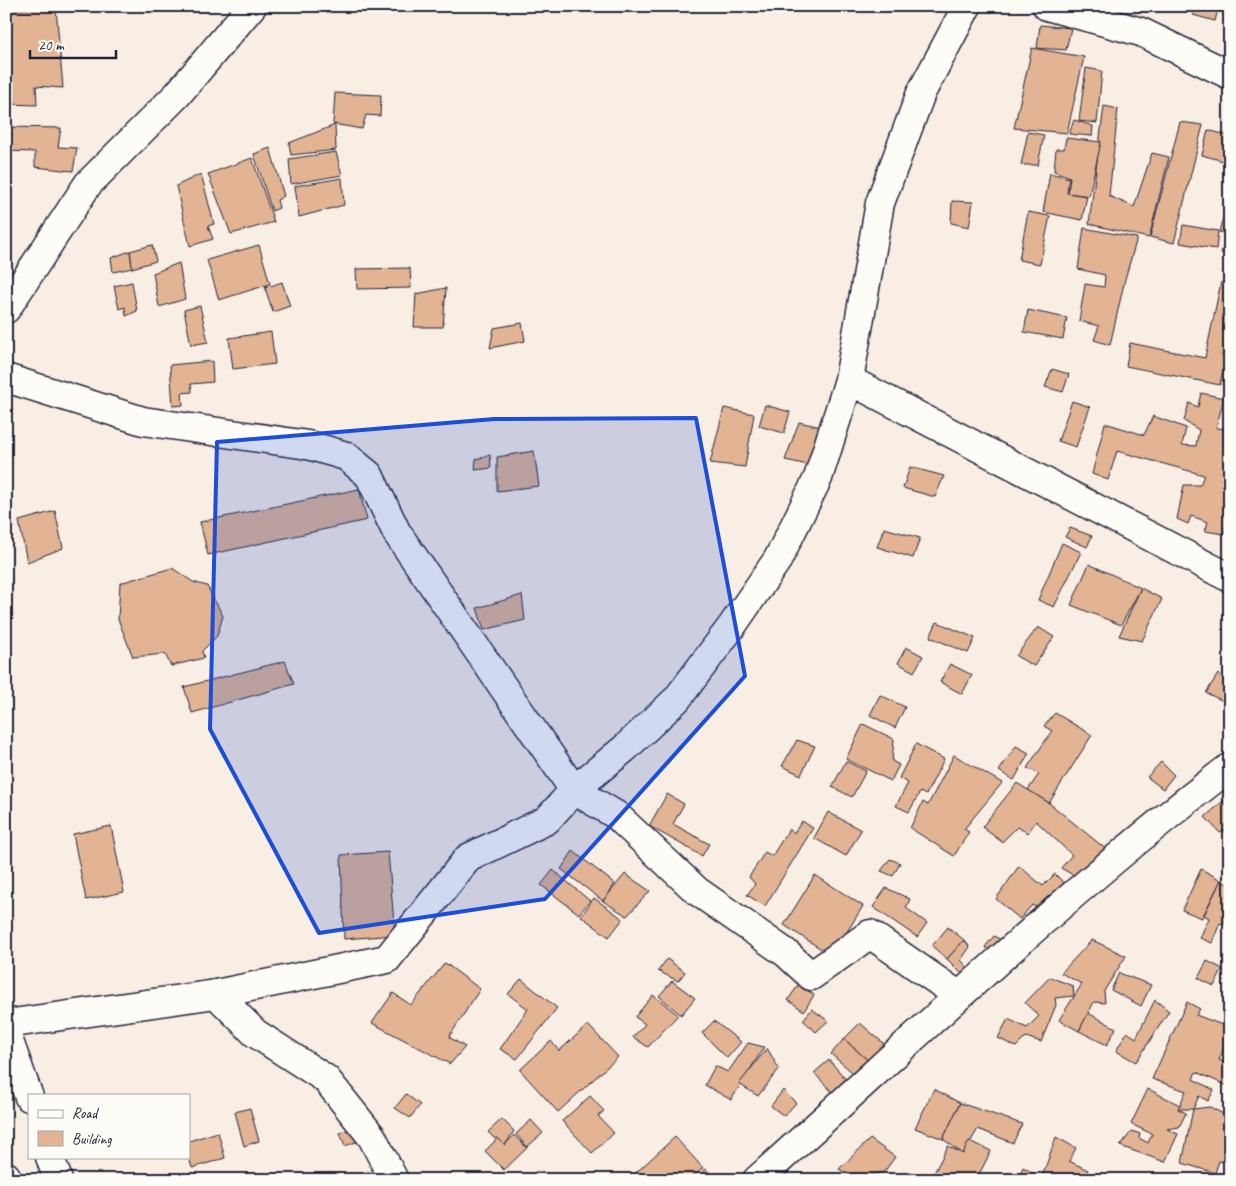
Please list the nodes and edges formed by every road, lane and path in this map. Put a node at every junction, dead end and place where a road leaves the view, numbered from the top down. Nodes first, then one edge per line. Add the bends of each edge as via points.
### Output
1 (252, 6) edge
2 (967, 6) edge
3 (1047, 6) edge
4 (1230, 75) edge
5 (6, 309) edge
6 (6, 378) edge
7 (849, 380) junction
8 (1230, 578) edge
9 (1230, 767) edge
10 (574, 790) junction
11 (216, 994) junction
12 (958, 995) junction
13 (6, 1024) edge
14 (6, 1033) edge
15 (28, 1094) edge
16 (50, 1158) edge
17 (6, 1176) edge
18 (8, 1180) edge
19 (58, 1180) edge
20 (394, 1180) edge
21 (757, 1180) edge

1 - 5 main road via 177,95 88,184
2 - 7 main road via 920,93 880,203
3 - 4 main road via 1140,32
6 - 10 main road via 143,422 308,445 346,456 368,475 397,533
7 - 8 main road
7 - 10 main road via 818,478 778,559 678,699
9 - 12 main road
10 - 11 main road via 547,820 468,858 387,959
10 - 12 main road via 616,815 697,891 786,953 811,976 870,934
11 - 13 main road
11 - 20 main road via 255,1033 326,1079 372,1137
12 - 21 main road
14 - 15 main road
16 - 19 main road
17 - 18 main road

